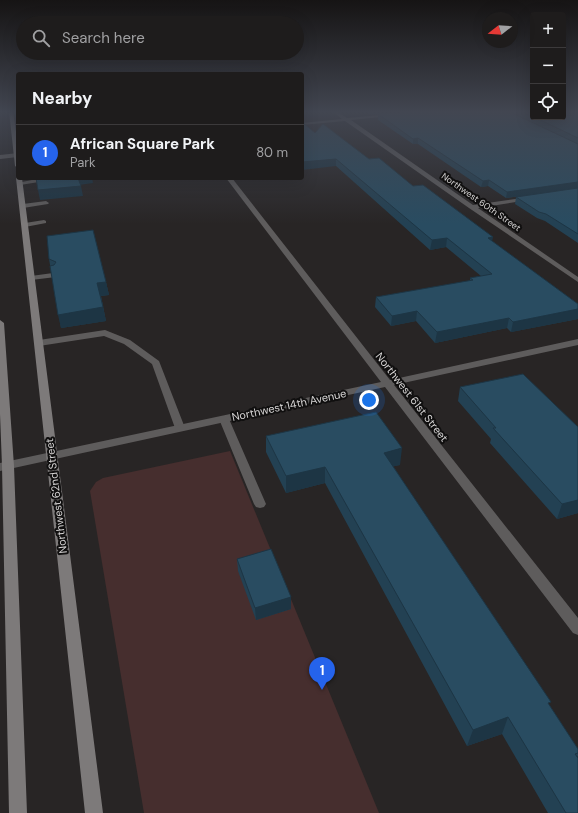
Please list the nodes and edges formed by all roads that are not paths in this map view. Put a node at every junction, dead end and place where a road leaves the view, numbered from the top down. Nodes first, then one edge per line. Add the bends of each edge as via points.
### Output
1 (389, 149) edge
2 (16, 155) edge
3 (0, 157) edge
4 (20, 180) edge
5 (37, 180) edge
6 (231, 180) edge
7 (532, 198) edge
8 (46, 203) edge
9 (23, 206) junction
10 (471, 206) junction
11 (44, 222) dead end
12 (25, 224) junction
13 (53, 275) edge
14 (31, 278) junction
15 (578, 280) edge
16 (0, 323) edge
17 (578, 342) edge
18 (39, 343) junction
19 (387, 384) junction
20 (224, 419) junction
21 (180, 428) junction
22 (52, 456) junction
23 (4, 466) edge
24 (260, 504) dead end
25 (578, 629) edge
26 (18, 813) edge
27 (94, 813) edge

1 - 10 street, Northwest 60th Street
2 - 3 street
4 - 5 street
4 - 9 main road, Northwest 62nd Street
6 - 19 street, Northwest 61st Street
7 - 10 street
8 - 9 street
9 - 12 main road, Northwest 62nd Street
10 - 15 street, Northwest 60th Street
11 - 12 street
12 - 14 main road, Northwest 62nd Street
13 - 14 street
14 - 18 main road, Northwest 62nd Street
16 - 23 main road
17 - 19 street, Northwest 14th Avenue
18 - 21 street via 105,333 127,342 156,363
18 - 22 main road, Northwest 62nd Street
19 - 20 street, Northwest 14th Avenue
19 - 25 street, Northwest 61st Street
20 - 21 street, Northwest 14th Avenue
20 - 24 street
21 - 22 street, Northwest 14th Avenue
22 - 23 street, Northwest 14th Avenue
22 - 27 main road, Northwest 62nd Street
23 - 26 main road

